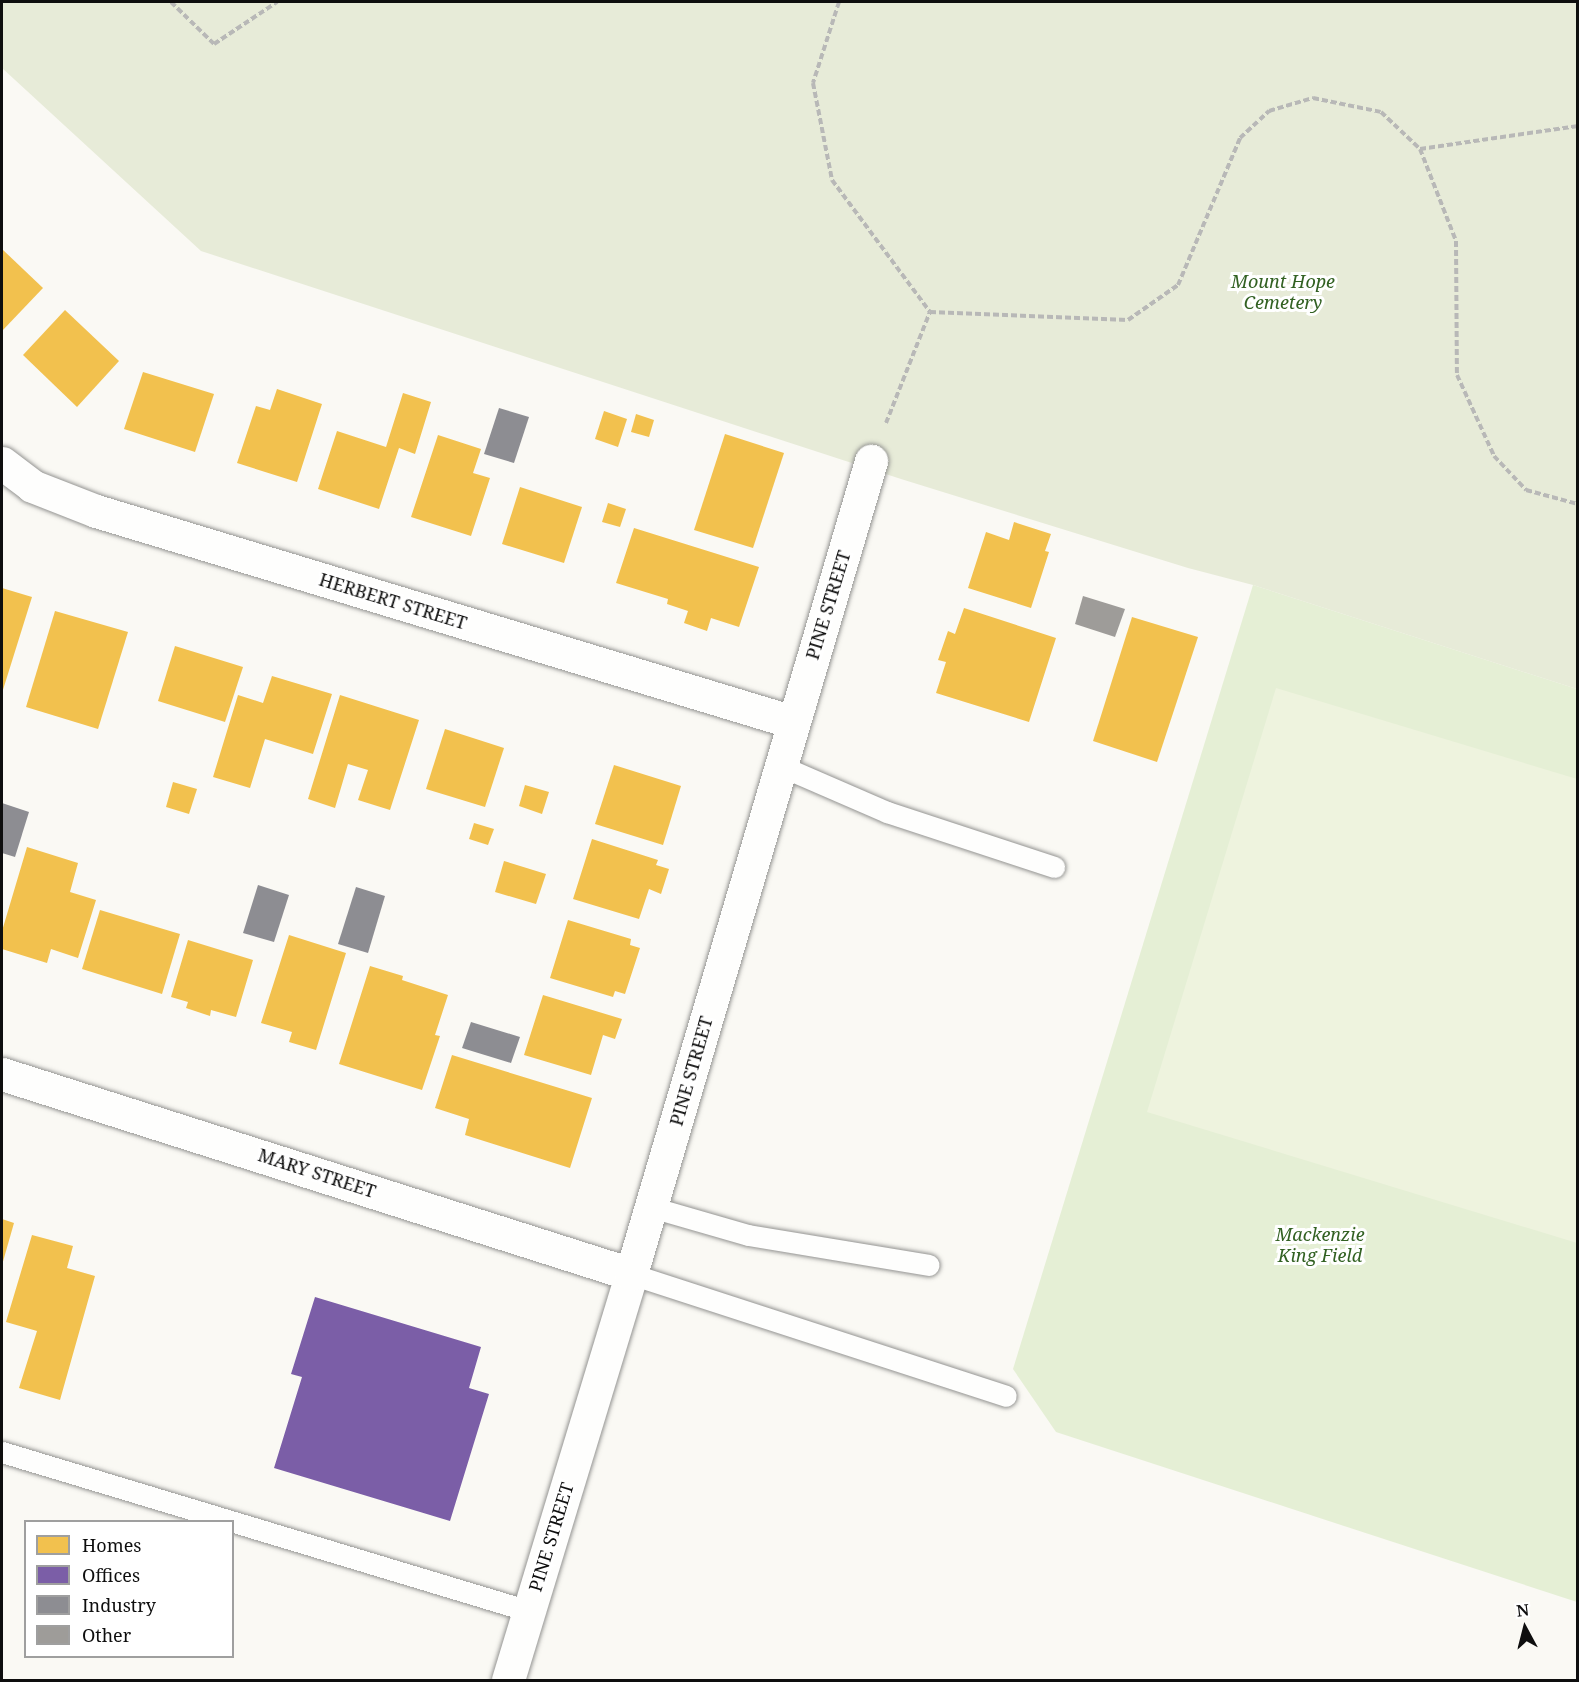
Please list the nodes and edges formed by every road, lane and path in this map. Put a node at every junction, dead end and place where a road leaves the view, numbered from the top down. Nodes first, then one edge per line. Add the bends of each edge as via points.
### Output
1 (171, 2) edge
2 (277, 2) edge
3 (839, 2) edge
4 (1578, 126) edge
5 (1420, 149) junction
6 (930, 312) junction
7 (871, 461) joint
8 (2, 463) edge
9 (1578, 504) edge
10 (793, 722) junction
11 (781, 766) junction
12 (1054, 867) dead end
13 (2, 1074) edge
14 (651, 1208) junction
15 (929, 1265) dead end
16 (631, 1274) junction
17 (1006, 1396) dead end
18 (2, 1452) edge
19 (227, 1520) edge
20 (234, 1522) edge
21 (528, 1611) junction
22 (508, 1680) edge

1 - 2 path via 214,44
3 - 6 path via 813,83 832,180
4 - 5 path
5 - 6 path via 1381,112 1313,98 1269,111 1240,138 1178,285 1128,320
5 - 9 path via 1456,241 1457,375 1494,456 1526,490
6 - 7 path
7 - 10 street, PINE STREET
8 - 10 street, HERBERT STREET via 32,486 96,511
10 - 11 street, PINE STREET
11 - 12 lane via 887,812
11 - 14 street, PINE STREET
13 - 16 street, MARY STREET
14 - 15 lane via 748,1235
14 - 16 street, PINE STREET
16 - 17 lane
16 - 21 street, PINE STREET
18 - 19 lane
20 - 21 lane
21 - 22 street, PINE STREET

